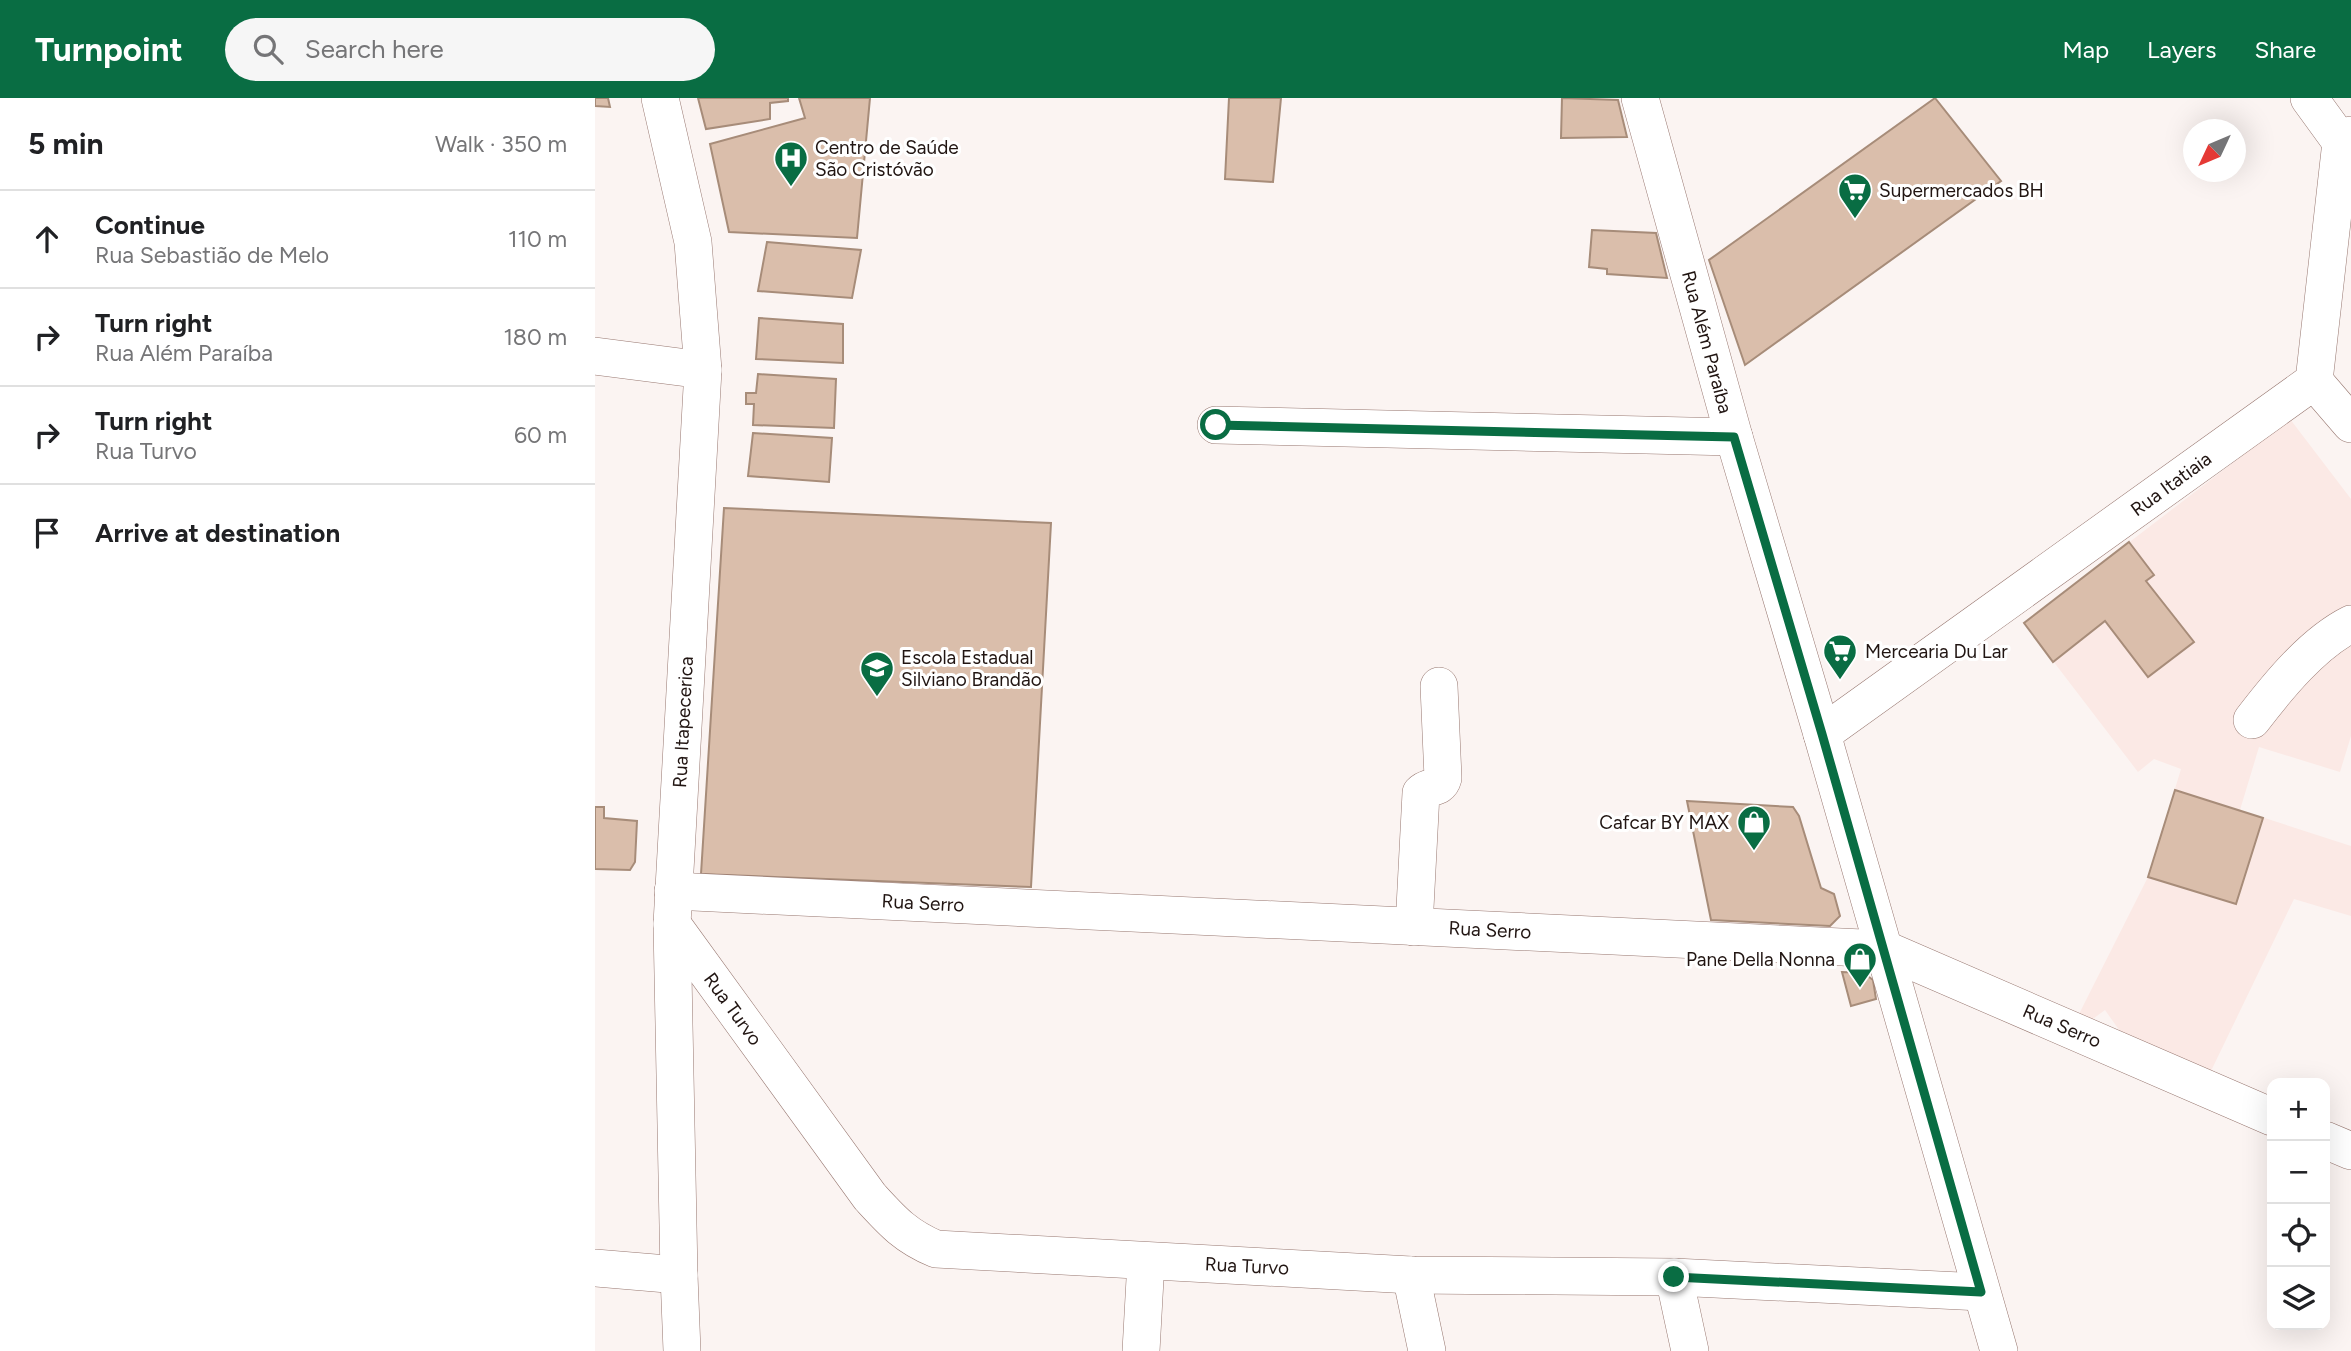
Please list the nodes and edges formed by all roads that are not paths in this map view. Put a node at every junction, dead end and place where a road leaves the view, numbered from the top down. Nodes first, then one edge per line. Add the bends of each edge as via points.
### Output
1 (660, 98) edge
2 (1640, 98) edge
3 (2309, 98) edge
4 (2346, 138) edge
5 (595, 356) edge
6 (703, 370) junction
7 (2314, 381) junction
8 (2351, 424) edge
9 (1216, 425) dead end
10 (1734, 437) junction
11 (2351, 624) edge
12 (1439, 686) dead end
13 (2252, 720) dead end
14 (1822, 734) junction
15 (673, 907) junction
16 (1414, 927) junction
17 (1884, 949) junction
18 (2267, 1115) edge
19 (2327, 1141) edge
20 (2351, 1151) edge
21 (1146, 1261) junction
22 (595, 1268) edge
23 (679, 1275) junction
24 (1411, 1275) junction
25 (1674, 1277) junction
26 (1981, 1292) junction
27 (683, 1351) edge
28 (1141, 1351) edge
29 (1427, 1351) edge
30 (1690, 1351) edge
31 (1999, 1351) edge

1 - 6 street, Rua Itapecerica via 694,242
2 - 10 street, Rua Além Paraíba
3 - 4 street
4 - 7 street
5 - 6 street
6 - 15 street, Rua Itapecerica
7 - 8 street
7 - 14 street, Rua Itatiaia
9 - 10 street
10 - 14 street, Rua Além Paraíba
11 - 13 street via 2329,636
12 - 16 street via 1443,778 1437,787 1421,793
14 - 17 street, Rua Além Paraíba
15 - 16 street, Rua Serro
15 - 21 street, Rua Turvo via 870,1197 899,1229 936,1249
15 - 23 street, Rua Itapecerica
16 - 17 street, Rua Serro
17 - 18 street, Rua Serro
17 - 26 street, Rua Além Paraíba
19 - 20 street
21 - 24 street, Rua Turvo
21 - 28 street
22 - 23 street
23 - 27 street, Rua Itapecerica
24 - 25 street, Rua Turvo
24 - 29 street
25 - 26 street, Rua Turvo
25 - 30 street
26 - 31 street, Rua Além Paraíba

